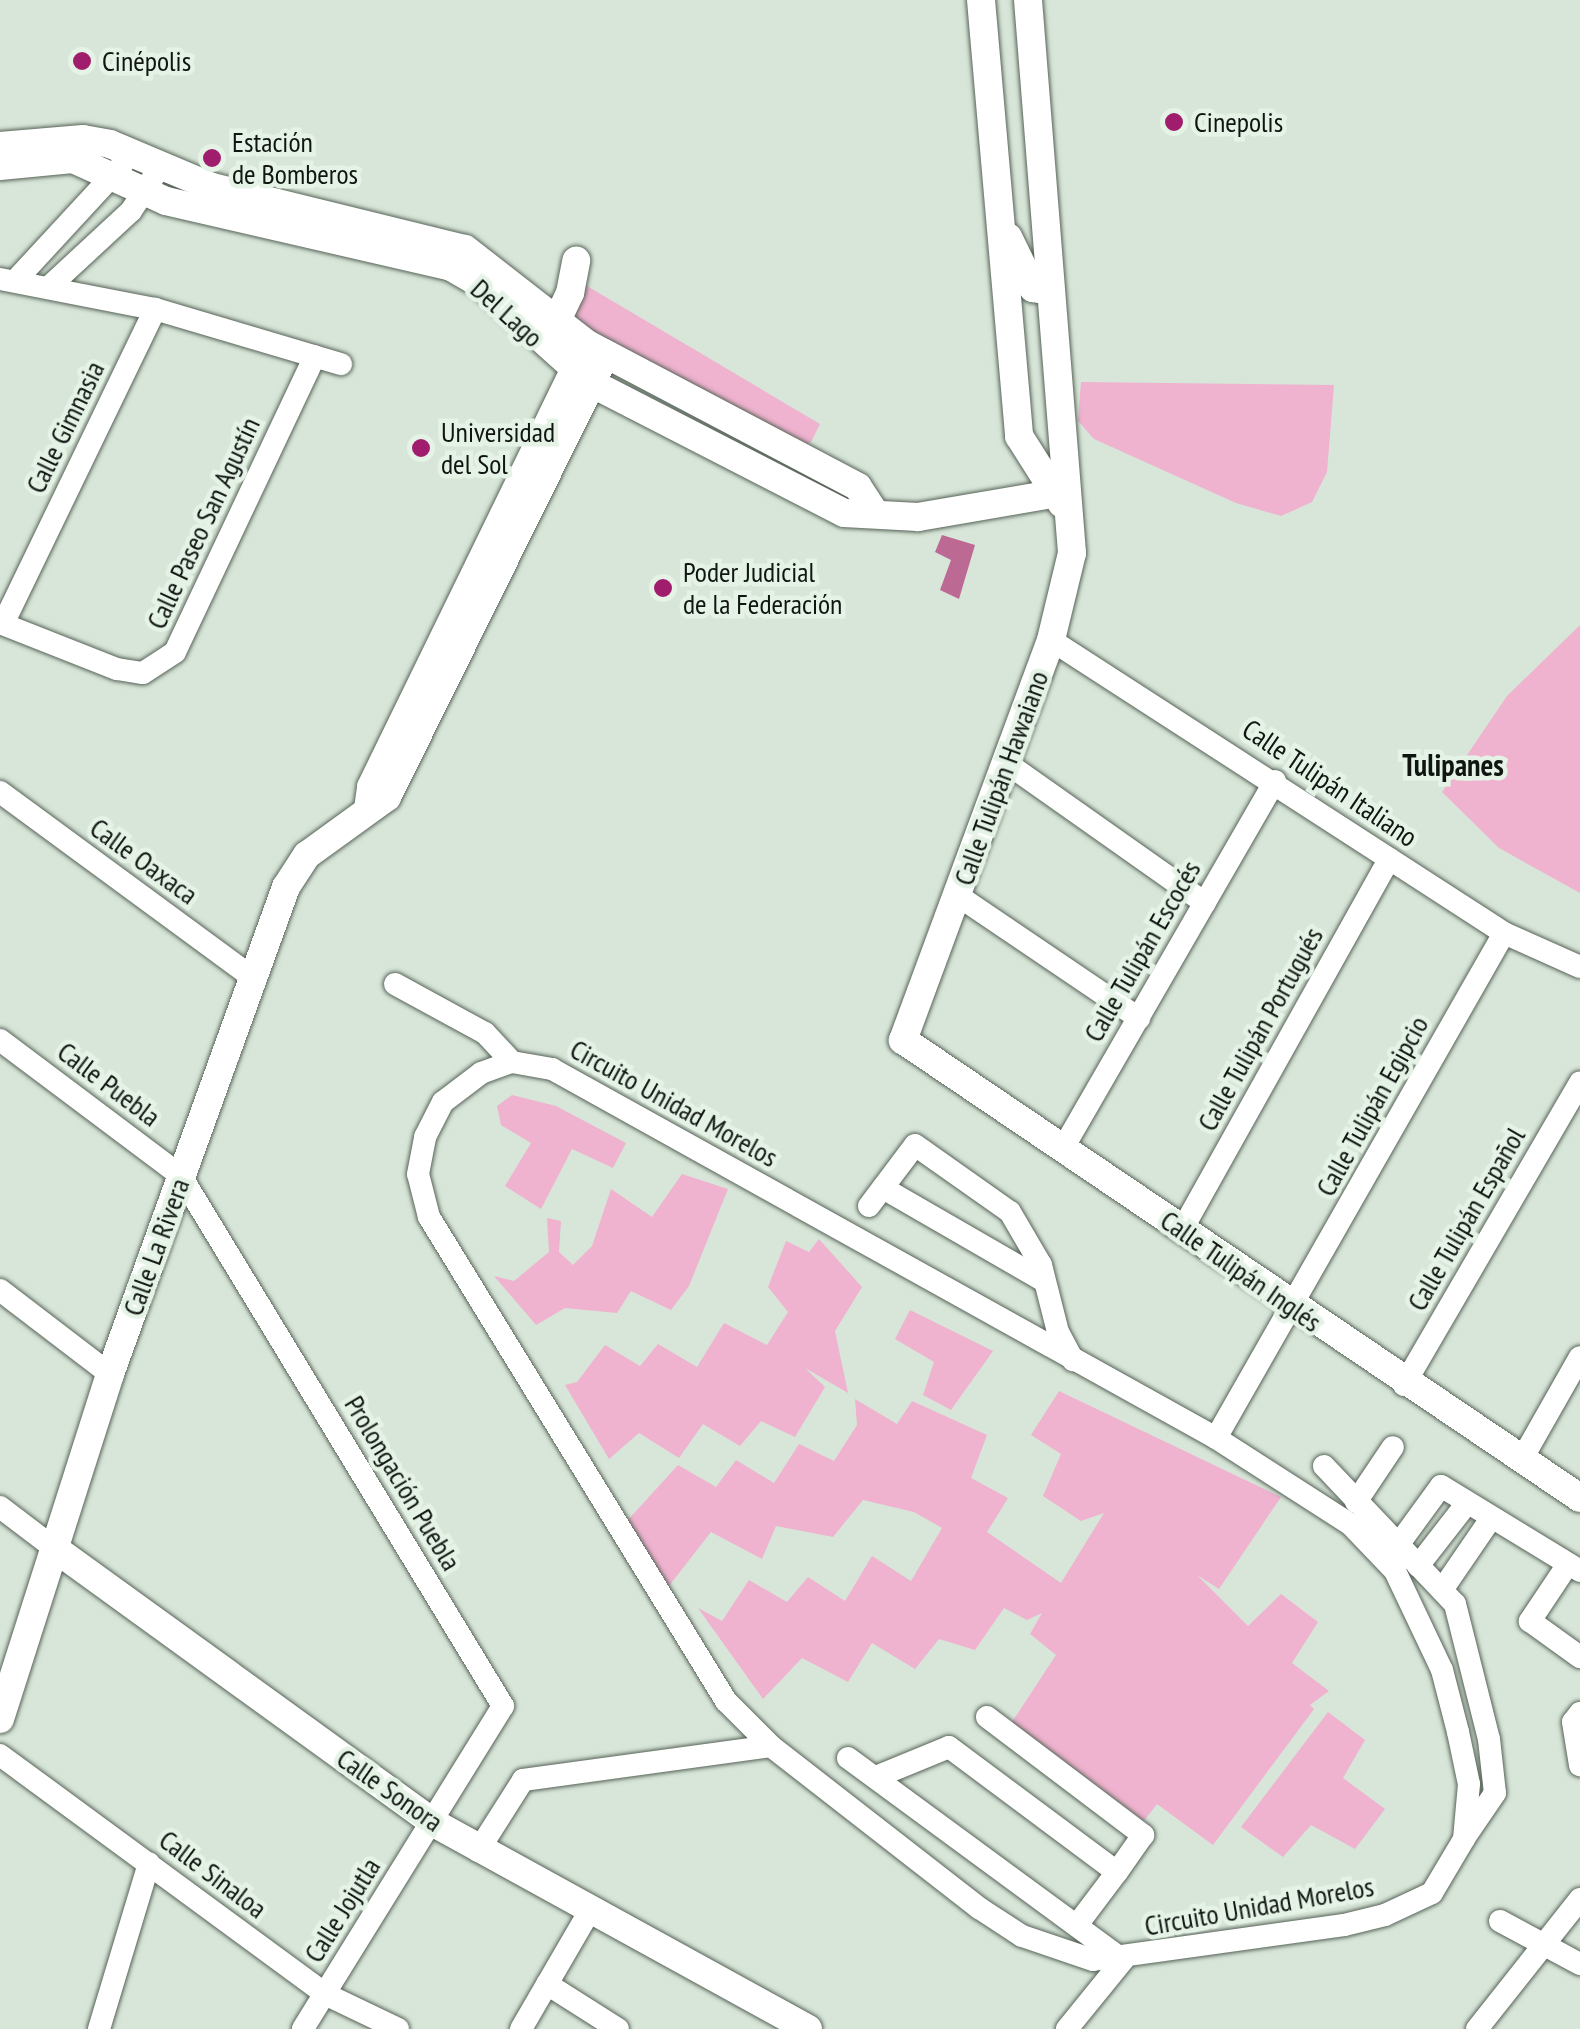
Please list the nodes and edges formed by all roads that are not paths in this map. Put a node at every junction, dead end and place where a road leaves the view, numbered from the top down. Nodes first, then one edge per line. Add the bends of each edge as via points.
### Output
1 (981, 0) edge
2 (1013, 0) edge
3 (1028, 0) edge
4 (0, 146) edge
5 (135, 152) junction
6 (0, 166) edge
7 (160, 167) junction
8 (112, 176) junction
9 (146, 194) junction
10 (208, 199) junction
11 (1044, 206) junction
12 (1000, 222) junction
13 (576, 262) dead end
14 (8, 279) edge
15 (50, 286) junction
16 (1050, 291) junction
17 (155, 310) junction
18 (550, 335) junction
19 (596, 349) junction
20 (314, 356) junction
21 (341, 364) dead end
22 (582, 377) junction
23 (1056, 378) junction
24 (1014, 381) junction
25 (1060, 418) junction
26 (1018, 427) junction
27 (1062, 498) junction
28 (992, 504) junction
29 (874, 512) junction
30 (1, 624) edge
31 (1051, 640) junction
32 (1008, 764) junction
33 (1275, 782) junction
34 (0, 792) edge
35 (1389, 859) junction
36 (957, 896) junction
37 (1205, 903) junction
38 (1504, 933) junction
39 (1580, 968) edge
40 (253, 978) junction
41 (396, 984) dead end
42 (1139, 1018) junction
43 (0, 1040) edge
44 (904, 1040) joint
45 (512, 1062) junction
46 (1580, 1083) edge
47 (1062, 1150) junction
48 (181, 1176) junction
49 (1183, 1228) junction
50 (1044, 1281) junction
51 (0, 1290) edge
52 (1292, 1308) junction
53 (1580, 1357) edge
54 (1073, 1360) junction
55 (110, 1374) junction
56 (1404, 1385) junction
57 (1216, 1438) junction
58 (1394, 1447) dead end
59 (1522, 1459) junction
60 (1324, 1466) dead end
61 (1580, 1498) edge
62 (1356, 1502) junction
63 (1467, 1502) junction
64 (0, 1507) edge
65 (1492, 1518) junction
66 (1398, 1546) junction
67 (54, 1548) junction
68 (1418, 1566) junction
69 (1574, 1568) edge
70 (1442, 1590) junction
71 (1580, 1656) edge
72 (1580, 1712) edge
73 (987, 1717) dead end
74 (0, 1719) edge
75 (770, 1746) junction
76 (0, 1755) edge
77 (848, 1758) dead end
78 (1580, 1765) edge
79 (876, 1777) junction
80 (432, 1822) junction
81 (1464, 1839) junction
82 (478, 1851) junction
83 (149, 1863) junction
84 (1116, 1872) junction
85 (1580, 1899) edge
86 (589, 1912) junction
87 (1500, 1922) dead end
88 (1077, 1925) junction
89 (1549, 1945) junction
90 (1123, 1960) junction
91 (1580, 1964) edge
92 (547, 1984) junction
93 (325, 1994) junction
94 (793, 2025) edge
95 (99, 2029) edge
96 (303, 2029) edge
97 (398, 2029) edge
98 (521, 2029) edge
99 (618, 2029) edge
100 (1067, 2029) edge
101 (1477, 2029) edge

1 - 12 street, Calle Tulipán Hawaiano
2 - 11 street via 1030,164
3 - 11 street, Calle Tulipán Hawaiano
4 - 5 street, Del Lago via 83,139
5 - 7 street, Del Lago
5 - 8 street
6 - 8 street, Del Lago via 74,159
7 - 9 street
7 - 10 street, Del Lago
8 - 9 street, Del Lago
8 - 14 street
9 - 10 street, Del Lago
9 - 15 street
10 - 18 street, Del Lago via 465,249
11 - 16 street, Calle Tulipán Hawaiano
12 - 16 street via 1033,288
12 - 24 street, Calle Tulipán Hawaiano
13 - 18 street
14 - 15 street
15 - 17 street
16 - 23 street, Calle Tulipán Hawaiano
17 - 20 street
17 - 30 street, Calle Gimnasia
18 - 19 street, Del Lago
18 - 22 street, Del Lago
19 - 22 street, Calle La Rivera
19 - 29 street, Del Lago via 858,487
20 - 21 street
20 - 30 street, Calle Paseo San Agustín via 175,652 142,673
22 - 29 street, Del Lago via 823,504 844,513
22 - 40 street, Calle La Rivera via 395,763 368,809 294,872
23 - 24 street via 1040,364 1029,365
23 - 25 street, Calle Tulipán Hawaiano
24 - 26 street, Calle Tulipán Hawaiano
25 - 26 street via 1044,434
25 - 27 street, Calle Tulipán Hawaiano
26 - 27 street, Calle Tulipán Hawaiano
26 - 28 street via 1019,479
27 - 28 street, Del Lago
27 - 31 street, Calle Tulipán Hawaiano via 1072,553
28 - 29 street, Del Lago via 918,517
31 - 32 street, Calle Tulipán Hawaiano
31 - 33 street, Calle Tulipán Italiano
32 - 36 street, Calle Tulipán Hawaiano
32 - 37 street
33 - 35 street, Calle Tulipán Italiano
33 - 37 street, Calle Tulipán Escocés
34 - 40 street, Calle Oaxaca
35 - 38 street, Calle Tulipán Italiano
35 - 49 street, Calle Tulipán Portugués
36 - 42 street
36 - 44 street, Calle Tulipán Hawaiano
37 - 42 street, Calle Tulipán Escocés
38 - 39 street, Calle Tulipán Italiano
38 - 52 street, Calle Tulipán Egipcio
40 - 48 street, Calle La Rivera
41 - 45 street via 484,1034
42 - 47 street, Calle Tulipán Escocés
43 - 48 street, Calle Puebla
44 - 47 street, Calle Tulipán Inglés
45 - 54 street, Circuito Unidad Morelos via 552,1068
45 - 75 street, Circuito Unidad Morelos via 481,1074 443,1102 418,1174 429,1217 726,1701
46 - 56 street, Calle Tulipán Español
47 - 49 street, Calle Tulipán Inglés
48 - 55 street, Calle La Rivera
48 - 80 street, Prolongación Puebla via 504,1706
49 - 52 street, Calle Tulipán Inglés
50 - 50 street via 1010,1212 915,1144 876,1197
50 - 54 street
51 - 55 street
52 - 56 street, Calle Tulipán Inglés
52 - 57 street
53 - 59 street
54 - 57 street, Circuito Unidad Morelos
55 - 67 street, Calle La Rivera
56 - 59 street, Calle Tulipán Inglés
57 - 81 street, Circuito Unidad Morelos via 1350,1524 1394,1571 1442,1670 1469,1784
58 - 62 street
59 - 61 street, Calle Tulipán Inglés
60 - 62 street
62 - 66 street
63 - 65 street
63 - 66 street via 1441,1486
63 - 68 street
64 - 67 street, Calle Sonora
65 - 69 street
65 - 70 street
66 - 68 street
67 - 74 street, Calle La Rivera
67 - 80 street, Calle Sonora
68 - 70 street
69 - 71 street via 1530,1621
70 - 81 street via 1455,1604 1490,1739 1495,1793
72 - 78 street via 1573,1722
73 - 84 street via 1144,1835
75 - 82 street via 523,1780
75 - 90 street, Circuito Unidad Morelos via 1022,1936 1093,1960
76 - 83 street, Calle Sinaloa
77 - 79 street
79 - 84 street via 949,1747
79 - 88 street
80 - 82 street, Calle Sonora
80 - 93 street, Calle Jojutla
81 - 90 street, Circuito Unidad Morelos via 1432,1892 1385,1916
82 - 86 street, Calle Sonora
83 - 93 street, Calle Sinaloa
83 - 95 street
84 - 88 street
85 - 89 street
86 - 92 street
86 - 94 street, Calle Sonora
87 - 89 street
88 - 90 street
89 - 91 street
89 - 101 street
90 - 100 street
92 - 98 street
92 - 99 street
93 - 96 street, Calle Jojutla
93 - 97 street, Calle Sinaloa

